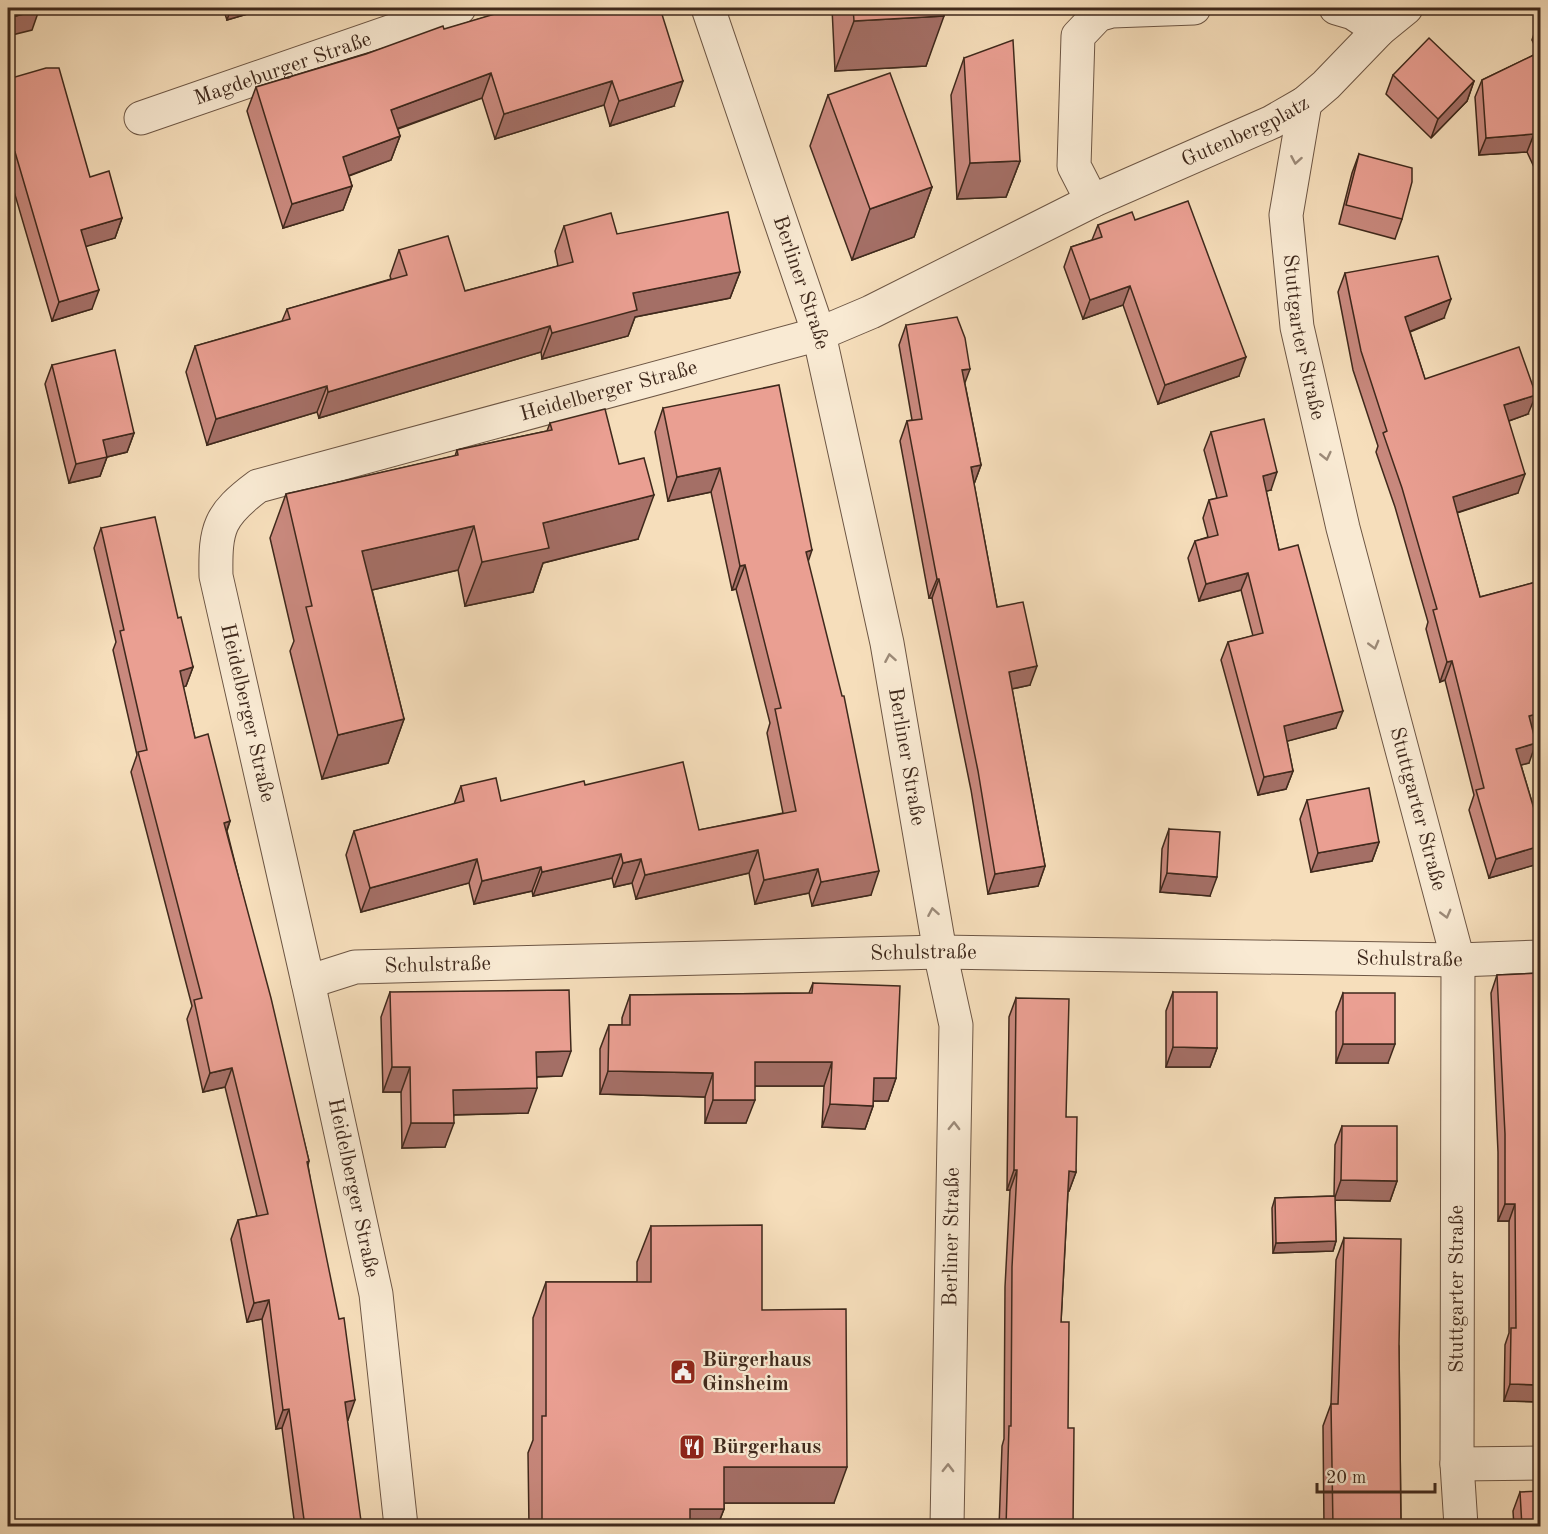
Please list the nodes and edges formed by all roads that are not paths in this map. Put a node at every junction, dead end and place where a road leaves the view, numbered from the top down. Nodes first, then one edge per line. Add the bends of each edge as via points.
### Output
1 (459, 8) edge
2 (708, 8) edge
3 (1194, 8) edge
4 (1336, 8) edge
5 (1406, 8) edge
6 (1379, 30) junction
7 (1305, 103) junction
8 (141, 118) dead end
9 (1092, 201) junction
10 (819, 334) junction
11 (940, 952) junction
12 (1540, 957) edge
13 (1458, 960) junction
14 (308, 982) junction
15 (1540, 1463) edge
16 (1457, 1464) junction
17 (401, 1527) edge
18 (947, 1527) edge
19 (1461, 1527) edge

1 - 8 street, Magdeburger Straße
2 - 10 street, Berliner Straße
3 - 9 street via 1112,11 1098,15 1078,36 1074,166
4 - 6 street via 1353,13
5 - 6 street, Gutenbergplatz
6 - 7 street, Gutenbergplatz
7 - 9 street, Gutenbergplatz via 1272,122
7 -> 13 street, Stuttgarter Straße via 1286,215 1297,327 1343,528
9 - 10 street, Gutenbergplatz
11 -> 10 street, Berliner Straße via 887,643
10 - 14 street, Heidelberger Straße via 258,486 233,505 215,538 216,576
11 - 13 street, Schulstraße
11 - 14 street, Schulstraße via 354,967
18 -> 11 street, Berliner Straße via 956,1024
12 - 13 street, Schulstraße
13 - 16 street, Stuttgarter Straße
14 - 17 street, Heidelberger Straße via 376,1294
15 - 16 street
16 - 19 street, Stuttgarter Straße

